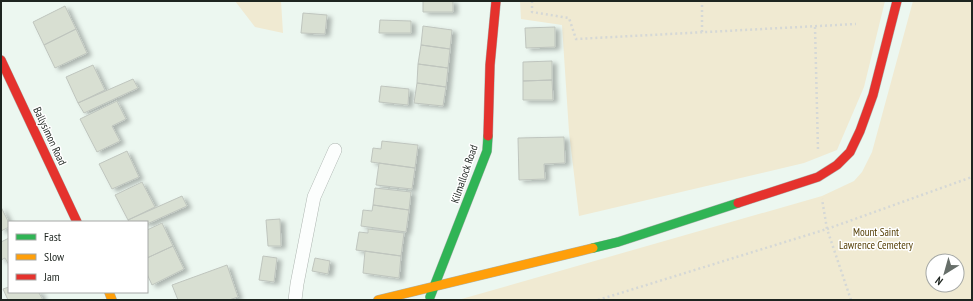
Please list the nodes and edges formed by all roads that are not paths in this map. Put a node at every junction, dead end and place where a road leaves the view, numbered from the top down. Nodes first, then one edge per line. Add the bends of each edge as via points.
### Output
1 (496, 1) edge
2 (897, 1) edge
3 (1, 60) edge
4 (334, 150) dead end
5 (76, 221) edge
6 (434, 286) junction
7 (295, 300) edge
8 (378, 300) edge
9 (429, 300) edge

1 - 6 street, Kilmallock Road via 490,65 487,151
2 - 6 street via 873,96 860,131 850,152 837,165 818,177 618,242
3 - 5 street, Ballysimon Road
4 - 7 lane via 314,197
6 - 8 street
6 - 9 street, Kilmallock Road

